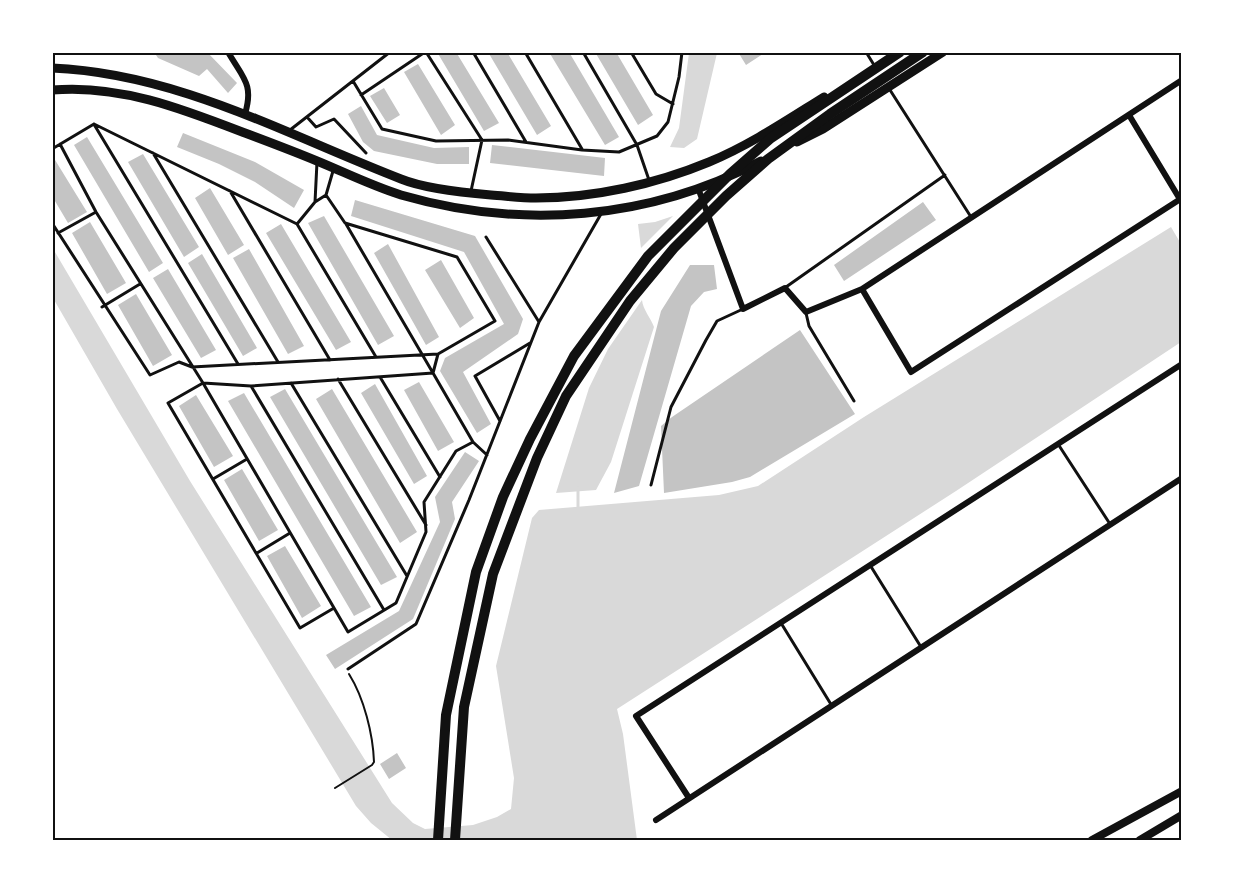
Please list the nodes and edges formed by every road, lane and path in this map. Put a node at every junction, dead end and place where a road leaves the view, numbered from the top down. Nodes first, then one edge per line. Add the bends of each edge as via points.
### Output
1 (228, 52) edge
2 (390, 52) edge
3 (426, 52) edge
4 (473, 52) edge
5 (525, 52) edge
6 (583, 52) edge
7 (631, 52) edge
8 (682, 52) edge
9 (866, 52) edge
10 (894, 52) edge
11 (900, 52) edge
12 (943, 52) edge
13 (921, 54) edge
14 (874, 65) junction
15 (52, 68) edge
16 (1182, 80) edge
17 (353, 81) junction
18 (889, 87) junction
19 (52, 90) edge
20 (361, 95) junction
21 (673, 104) junction
22 (244, 114) junction
23 (1129, 115) junction
24 (307, 117) junction
25 (94, 124) junction
26 (288, 132) junction
27 (482, 140) junction
28 (526, 142) junction
29 (60, 144) junction
30 (637, 145) junction
31 (52, 149) edge
32 (582, 150) junction
33 (153, 153) junction
34 (366, 153) dead end
35 (317, 161) junction
36 (334, 169) junction
37 (945, 175) junction
38 (649, 182) junction
39 (698, 188) junction
40 (230, 191) junction
41 (471, 193) junction
42 (326, 195) junction
43 (1181, 199) edge
44 (315, 202) junction
45 (96, 212) junction
46 (602, 212) junction
47 (971, 217) junction
48 (345, 222) junction
49 (52, 224) edge
50 (297, 224) junction
51 (57, 234) dead end
52 (486, 237) dead end
53 (140, 284) junction
54 (785, 288) junction
55 (862, 289) junction
56 (102, 307) dead end
57 (743, 309) junction
58 (806, 312) junction
59 (539, 322) junction
60 (531, 342) junction
61 (438, 354) junction
62 (422, 355) junction
63 (376, 357) junction
64 (330, 360) junction
65 (278, 362) junction
66 (238, 364) junction
67 (1182, 364) edge
68 (192, 367) junction
69 (432, 373) junction
70 (380, 377) junction
71 (338, 379) junction
72 (203, 383) junction
73 (291, 383) junction
74 (251, 386) junction
75 (854, 400) dead end
76 (500, 421) junction
77 (472, 442) junction
78 (1058, 444) junction
79 (487, 455) junction
80 (247, 459) junction
81 (440, 477) junction
82 (1182, 478) edge
83 (213, 479) junction
84 (651, 484) dead end
85 (1110, 524) junction
86 (427, 526) junction
87 (290, 532) junction
88 (257, 554) junction
89 (870, 565) junction
90 (407, 576) junction
91 (334, 608) junction
92 (384, 610) junction
93 (780, 623) junction
94 (921, 648) junction
95 (348, 669) joint
96 (832, 706) junction
97 (335, 788) dead end
98 (1182, 790) edge
99 (689, 798) junction
100 (1182, 815) edge
101 (656, 820) dead end
102 (438, 840) edge
103 (455, 840) edge
104 (1092, 840) edge
105 (1140, 840) edge

1 - 22 street via 249,88
2 - 17 lane
3 - 20 lane
3 - 27 lane
4 - 28 lane
5 - 32 lane
6 - 30 lane
7 - 21 lane via 656,94
8 - 21 lane
9 - 14 lane
10 - 14 main road
11 - 102 highway via 771,138 730,174 648,256 574,356 503,497 476,572 446,715
12 - 18 main road
13 - 103 highway via 768,159 726,196 674,248 630,301 566,396 537,458 493,574 464,707
14 - 38 main road via 764,135 709,162
15 - 22 main road via 144,80
16 - 23 street
17 - 20 lane
17 - 24 lane
18 - 37 lane
18 - 39 main road via 813,134 746,169
19 - 35 main road via 116,91 181,108
20 - 27 lane via 382,129 436,141
21 - 30 lane via 668,122 657,136
22 - 26 main road
23 - 43 street
23 - 47 street
24 - 26 lane
24 - 34 lane via 316,127 334,119
25 - 29 lane
25 - 33 lane
25 - 66 lane
26 - 41 main road via 404,181
27 - 28 lane
27 - 41 lane
28 - 32 lane
29 - 31 lane
29 - 45 lane
30 - 32 lane via 619,152
30 - 38 lane
33 - 40 lane
33 - 65 lane
35 - 36 main road
35 - 44 lane
36 - 42 lane
36 - 46 main road via 399,195 465,210 572,216
37 - 47 lane
37 - 54 lane
38 - 41 main road via 601,193 537,198
39 - 46 main road
39 - 57 street
40 - 50 lane
40 - 64 lane
42 - 44 lane
42 - 48 lane
43 - 55 street via 911,372
44 - 50 lane
45 - 51 lane
45 - 53 lane
46 - 59 lane
47 - 55 street
48 - 61 lane via 457,257 495,321
48 - 62 lane
49 - 68 lane via 150,375 178,362
50 - 63 lane
52 - 59 lane
53 - 56 lane
53 - 68 lane
54 - 57 street
54 - 58 street
55 - 58 street
57 - 84 lane via 717,321 706,340 671,407
58 - 75 lane via 809,326
59 - 60 lane
60 - 76 lane
60 - 76 lane via 475,376
61 - 62 lane
61 - 69 lane
62 - 63 lane
62 - 69 lane
63 - 64 lane
64 - 65 lane
65 - 66 lane
66 - 68 lane
67 - 78 street
68 - 72 lane
69 - 70 lane
69 - 77 lane
70 - 71 lane
70 - 81 lane
71 - 73 lane
71 - 86 lane
72 - 74 lane
72 - 80 lane
72 - 83 lane via 168,403
73 - 74 lane
73 - 90 lane
74 - 92 lane
76 - 79 lane
77 - 79 lane
77 - 81 lane via 456,451
78 - 85 lane
78 - 89 street
79 - 95 lane via 416,624
80 - 83 lane
80 - 87 lane
81 - 86 lane via 424,502
82 - 85 street
83 - 88 lane
85 - 94 street
86 - 90 lane
87 - 88 lane
87 - 91 lane
88 - 91 lane via 300,628
89 - 93 street
89 - 94 lane
90 - 92 lane via 396,603
91 - 92 lane via 348,632
93 - 96 lane
93 - 99 street via 636,716
94 - 96 street
95 - 97 path via 357,686 374,753 372,765
96 - 99 street
98 - 104 street
99 - 101 street
100 - 105 street

